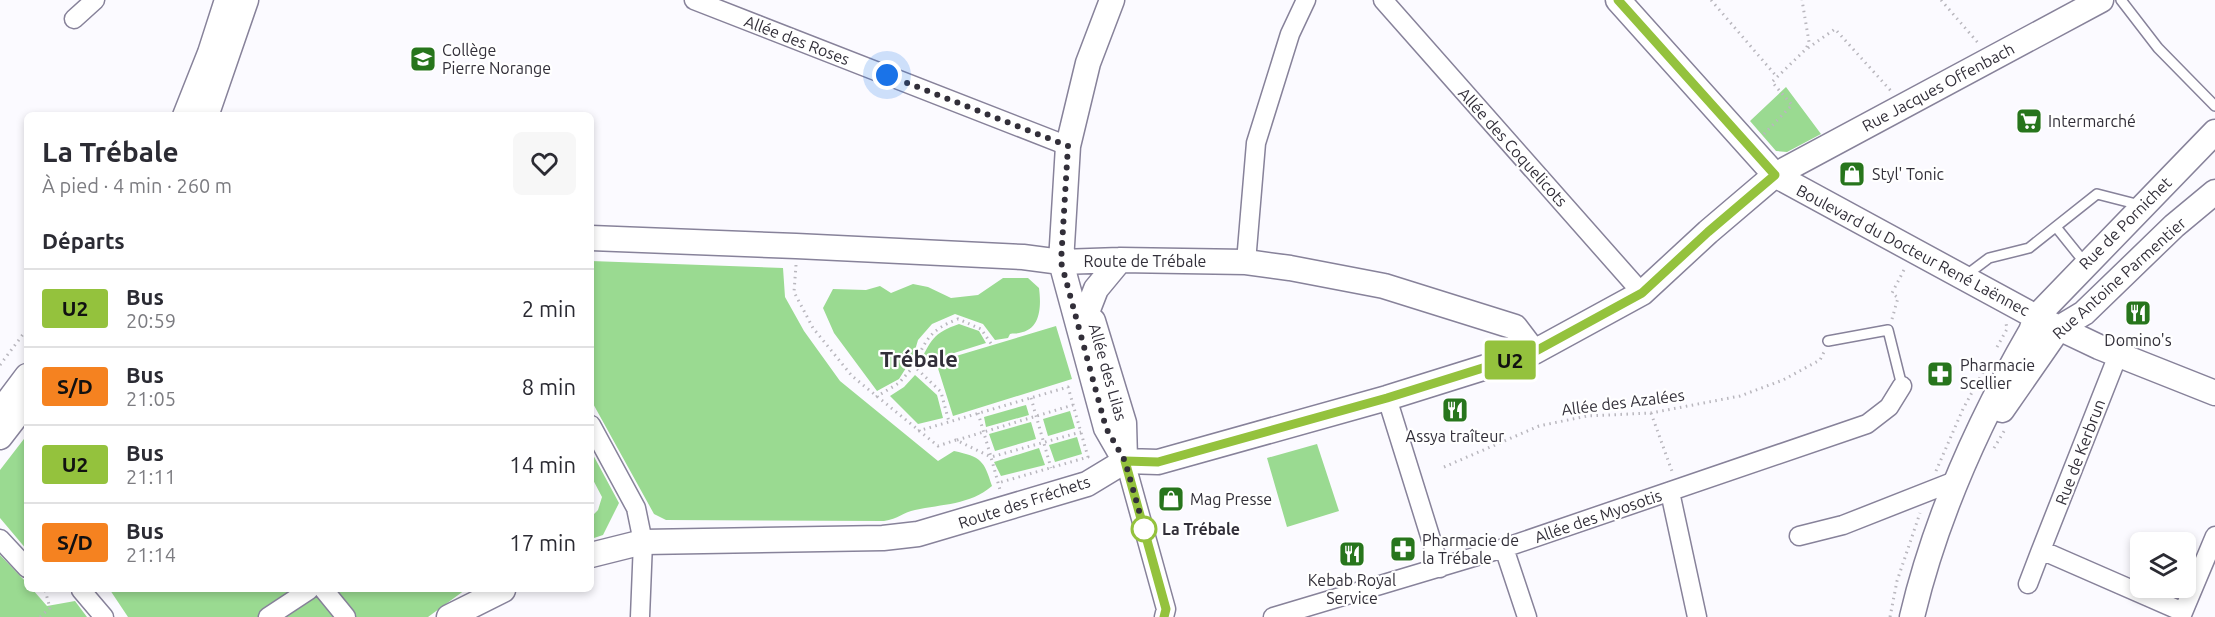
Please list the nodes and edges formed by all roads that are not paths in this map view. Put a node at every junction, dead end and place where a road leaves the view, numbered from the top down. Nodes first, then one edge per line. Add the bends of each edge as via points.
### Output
1 (95, 0) edge
2 (227, 0) edge
3 (246, 0) edge
4 (694, 0) edge
5 (1112, 0) edge
6 (1306, 0) edge
7 (1383, 0) edge
8 (1618, 0) edge
9 (2100, 0) edge
10 (2121, 0) edge
11 (74, 19) dead end
12 (2215, 106) edge
13 (187, 112) edge
14 (207, 112) edge
15 (2215, 132) edge
16 (1068, 146) junction
17 (1775, 175) junction
18 (2215, 192) edge
19 (2142, 206) junction
20 (2056, 227) junction
21 (594, 238) edge
22 (1120, 260) junction
23 (1061, 262) junction
24 (1246, 262) junction
25 (2085, 263) junction
26 (1964, 278) junction
27 (1642, 293) junction
28 (1089, 307) junction
29 (2036, 317) junction
30 (2059, 328) junction
31 (1828, 341) road end
32 (1534, 352) junction
33 (2118, 355) junction
34 (24, 361) edge
35 (24, 380) edge
36 (1902, 386) joint
37 (0, 392) edge
38 (2215, 393) edge
39 (1387, 398) junction
40 (24, 406) edge
41 (0, 412) edge
42 (594, 430) edge
43 (0, 437) edge
44 (1125, 461) junction
45 (1955, 481) junction
46 (1674, 490) junction
47 (1799, 536) dead end
48 (2215, 536) edge
49 (0, 539) edge
50 (643, 542) junction
51 (1504, 548) junction
52 (2042, 550) junction
53 (594, 554) edge
54 (24, 565) edge
55 (1440, 568) junction
56 (2028, 584) dead end
57 (83, 592) edge
58 (306, 592) edge
59 (326, 592) edge
60 (499, 592) edge
61 (2182, 614) edge
62 (104, 617) edge
63 (268, 617) edge
64 (346, 617) edge
65 (449, 617) edge
66 (640, 617) edge
67 (1164, 617) edge
68 (1275, 617) edge
69 (1527, 617) edge
70 (1697, 617) edge
71 (1912, 617) edge
72 (1919, 617) edge

1 - 11 street
2 - 13 street
3 - 14 street
4 - 16 street, Allée des Roses
5 - 16 street, Allée des Lilas via 1088,63
6 - 24 street via 1290,34 1256,143
7 - 27 street, Allée des Coquelicots
8 - 17 street, Boulevard du Docteur René Laënnec
9 - 17 street, Rue Jacques Offenbach
10 - 12 lane via 2158,48
15 - 19 street, Rue de Pornichet
16 - 23 street, Allée des Lilas
17 - 26 street, Boulevard du Docteur René Laënnec
17 - 27 street
18 - 30 street, Rue Antoine Parmentier via 2084,313
19 - 20 lane via 2097,194
19 - 25 street, Rue de Pornichet
20 - 25 lane
20 - 26 lane via 2029,248 1989,258
21 - 23 street, Route de Trébale via 868,249
22 - 23 street, Route de Trébale
22 - 24 street, Route de Trébale
22 - 28 street via 1096,289
23 - 28 street, Allée des Lilas via 1082,288
23 - 44 street, Allée des Lilas via 1106,428
24 - 32 street, Route de Trébale via 1383,286 1416,296 1515,327
25 - 29 street, Rue de Pornichet
26 - 29 street, Boulevard du Docteur René Laënnec
27 - 32 street
28 - 44 street, Allée des Lilas via 1124,423
29 - 30 street, Boulevard du Docteur René Laënnec
29 - 45 street, Rue de Pornichet via 1983,417
30 - 33 street, Boulevard du Docteur René Laënnec
30 - 72 street, Rue Antoine Parmentier via 1983,441 1964,478 1929,574
31 - 36 lane via 1888,330
32 - 39 street
33 - 38 street, Boulevard du Docteur René Laënnec
33 - 52 street, Rue de Kerbrun
34 - 37 street
35 - 41 street
36 - 46 street, Allée des Myosotis via 1889,407 1868,424
39 - 44 street via 1158,462
39 - 55 street
40 - 43 street
42 - 50 street via 636,508
44 - 50 street, Route des Fréchets via 1087,484 918,534
44 - 67 street via 1166,609
45 - 47 street via 1843,525
45 - 71 street, Rue de Pornichet via 1922,574
46 - 51 street, Allée des Myosotis
46 - 70 street
48 - 61 street
49 - 54 street
50 - 53 street, Route des Fréchets
50 - 66 street
51 - 55 street, Allée des Myosotis
51 - 69 street
52 - 56 street, Rue de Kerbrun
52 - 61 street
55 - 68 street, Allée des Myosotis
57 - 62 street
58 - 63 street
59 - 64 street
60 - 65 street

